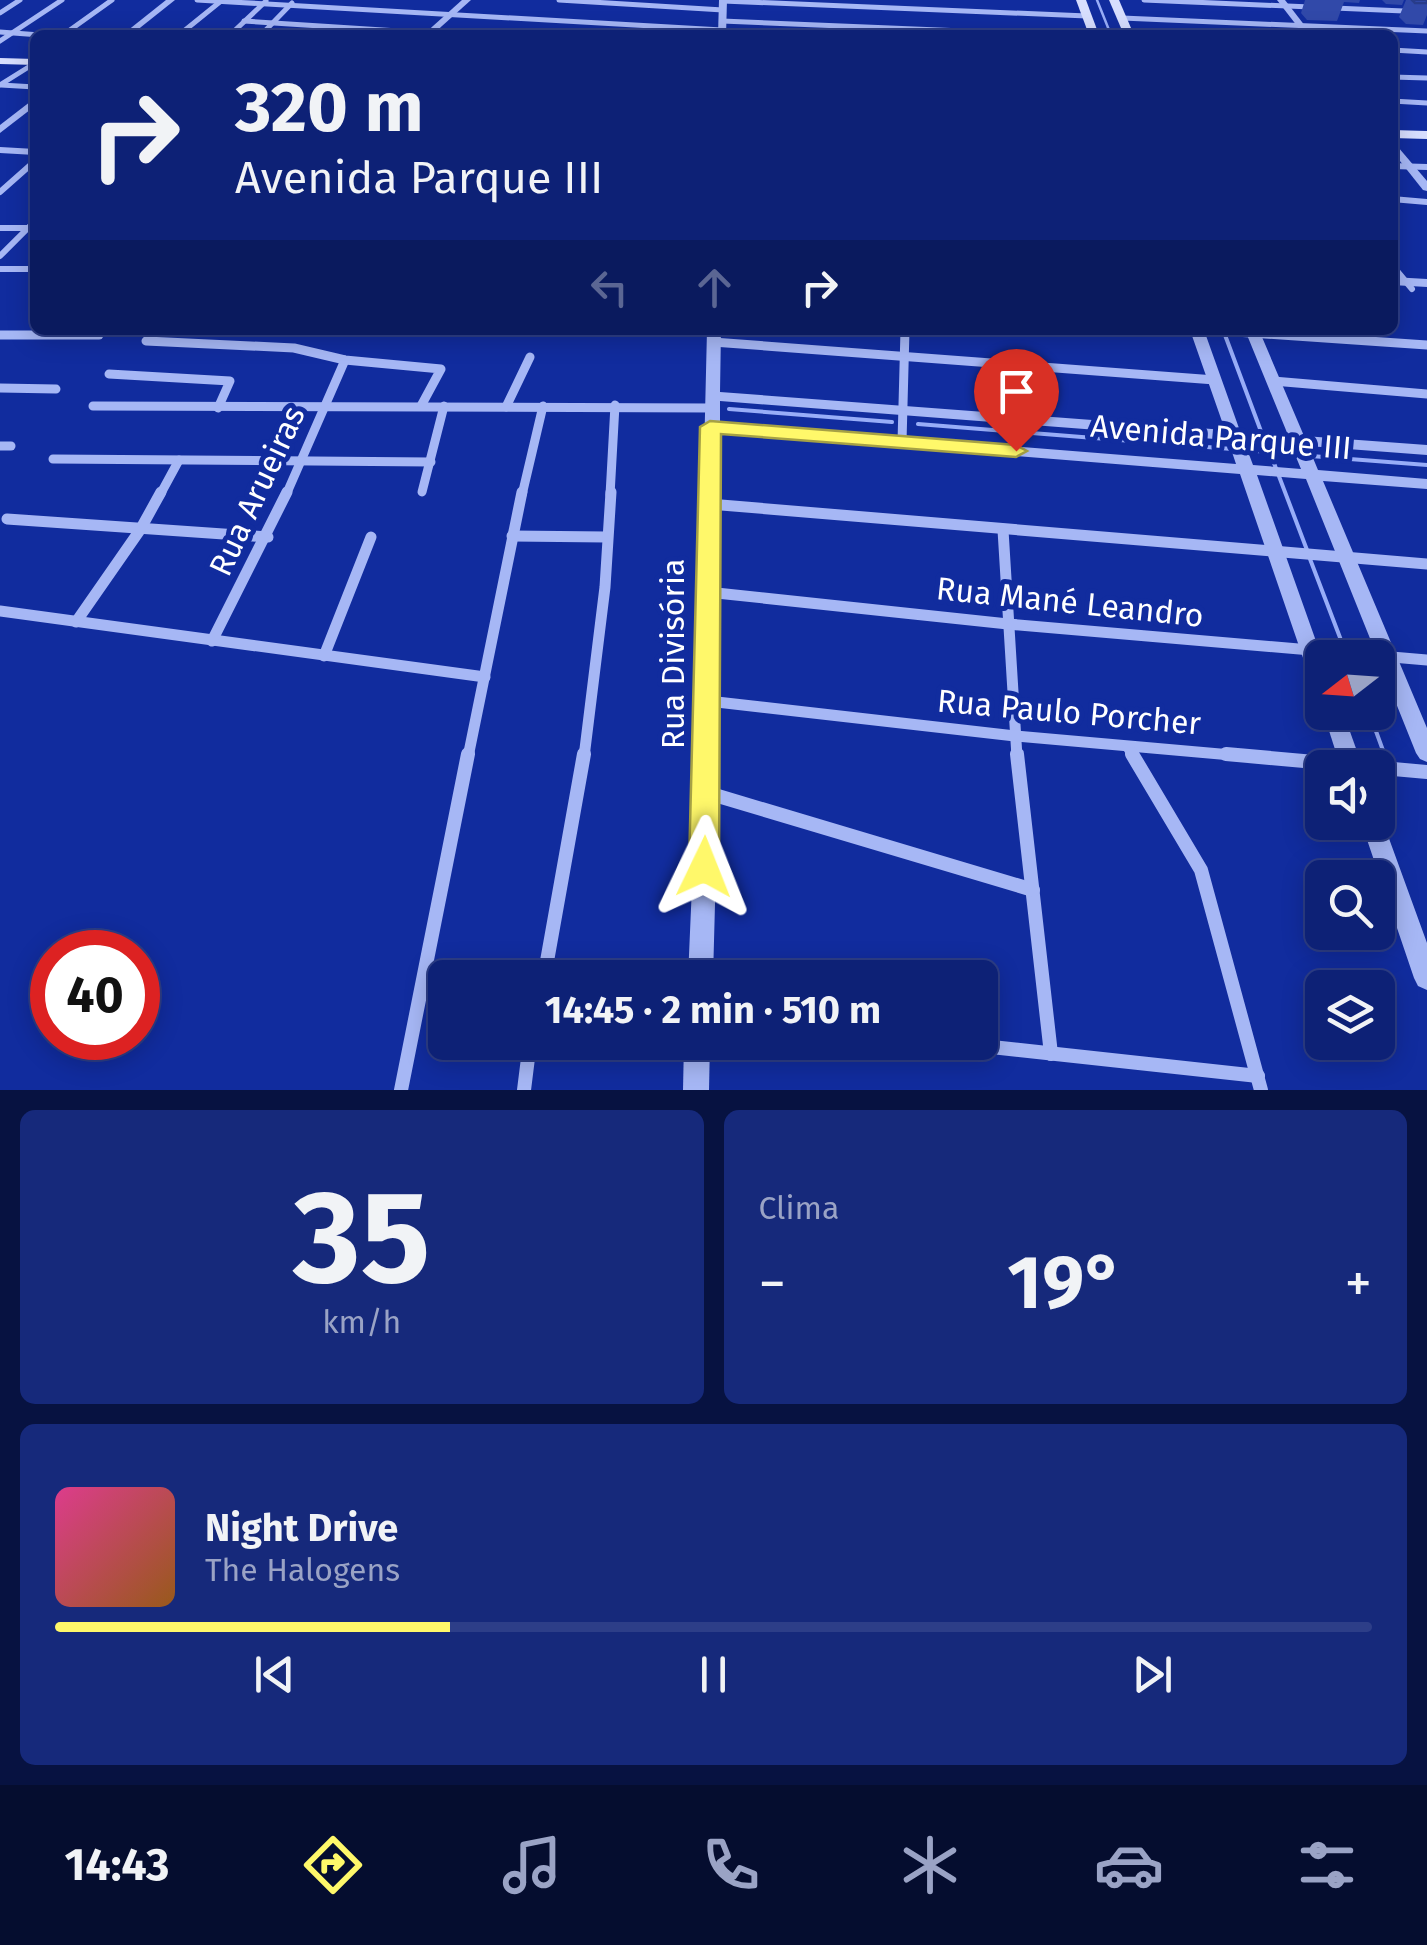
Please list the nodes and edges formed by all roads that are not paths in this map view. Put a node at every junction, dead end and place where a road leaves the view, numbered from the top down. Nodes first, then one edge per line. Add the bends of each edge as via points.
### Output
1 (20, 0) edge
2 (62, 0) edge
3 (112, 0) edge
4 (167, 0) edge
5 (196, 0) edge
6 (222, 0) edge
7 (467, 0) edge
8 (480, 0) edge
9 (559, 0) edge
10 (913, 0) edge
11 (1082, 0) edge
12 (1114, 0) edge
13 (1144, 0) edge
14 (265, 1) edge
15 (293, 2) edge
16 (602, 2) edge
17 (1283, 3) edge
18 (913, 9) junction
19 (1427, 12) edge
20 (0, 13) edge
21 (451, 14) junction
22 (464, 14) junction
23 (723, 16) edge
24 (1087, 16) junction
25 (1122, 18) junction
26 (244, 21) junction
27 (590, 22) junction
28 (600, 22) junction
29 (272, 23) junction
30 (1300, 26) junction
31 (1372, 29) joint
32 (71, 30) edge
33 (129, 30) edge
34 (185, 30) edge
35 (235, 30) edge
36 (266, 30) edge
37 (371, 30) edge
38 (433, 30) edge
39 (446, 30) edge
40 (594, 30) edge
41 (888, 30) edge
42 (912, 30) edge
43 (1092, 30) edge
44 (1127, 30) edge
45 (1304, 30) edge
46 (1427, 31) edge
47 (0, 32) edge
48 (12, 33) junction
49 (30, 34) edge
50 (0, 41) edge
51 (1398, 50) edge
52 (1427, 52) edge
53 (0, 59) edge
54 (30, 60) edge
55 (30, 64) edge
56 (1398, 77) edge
57 (1427, 78) edge
58 (0, 85) edge
59 (30, 86) edge
60 (1398, 101) edge
61 (1427, 103) edge
62 (30, 108) edge
63 (1398, 131) edge
64 (0, 133) edge
65 (1427, 133) edge
66 (0, 150) edge
67 (1398, 150) edge
68 (30, 152) edge
69 (30, 166) edge
70 (1398, 166) edge
71 (1411, 166) junction
72 (1427, 168) edge
73 (1427, 188) edge
74 (0, 192) edge
75 (1398, 200) edge
76 (1427, 202) edge
77 (30, 225) edge
78 (0, 228) edge
79 (30, 228) edge
80 (0, 256) edge
81 (0, 269) edge
82 (30, 269) edge
83 (0, 335) edge
84 (905, 335) edge
85 (1199, 335) edge
86 (1250, 335) edge
87 (1290, 335) edge
88 (99, 336) dead end
89 (714, 336) edge
90 (146, 341) dead end
91 (1427, 345) edge
92 (905, 356) junction
93 (530, 357) dead end
94 (345, 360) junction
95 (110, 374) dead end
96 (1215, 380) junction
97 (1272, 381) junction
98 (0, 388) edge
99 (56, 389) dead end
100 (1427, 394) edge
101 (325, 404) junction
102 (615, 405) junction
103 (93, 406) dead end
104 (421, 406) junction
105 (444, 406) junction
106 (543, 406) junction
107 (506, 407) junction
108 (218, 408) junction
109 (904, 409) junction
110 (711, 410) junction
111 (902, 442) junction
112 (1427, 450) edge
113 (1247, 453) junction
114 (1299, 457) junction
115 (53, 459) dead end
116 (179, 460) junction
117 (301, 462) junction
118 (431, 462) junction
119 (1427, 484) edge
120 (422, 492) dead end
121 (708, 504) junction
122 (7, 519) dead end
123 (140, 530) junction
124 (1002, 530) junction
125 (512, 536) junction
126 (606, 536) junction
127 (372, 537) dead end
128 (268, 538) junction
129 (1274, 550) junction
130 (1344, 556) junction
131 (1427, 564) edge
132 (707, 592) junction
133 (0, 611) edge
134 (76, 622) junction
135 (1008, 624) junction
136 (212, 640) junction
137 (1313, 640) edge
138 (1374, 640) edge
139 (1305, 651) edge
140 (324, 656) junction
141 (1395, 657) edge
142 (1427, 660) edge
143 (486, 677) junction
144 (1395, 692) edge
145 (707, 700) junction
146 (1015, 736) junction
147 (1128, 747) junction
148 (1305, 761) edge
149 (1395, 766) edge
150 (1426, 766) edge
151 (707, 793) junction
152 (1378, 840) edge
153 (1032, 890) junction
154 (548, 960) edge
155 (701, 960) edge
156 (1427, 978) edge
157 (998, 1048) edge
158 (1051, 1054) junction
159 (528, 1060) edge
160 (697, 1060) edge
161 (1260, 1083) edge
162 (402, 1090) edge
163 (524, 1090) edge
164 (696, 1090) edge

1 - 20 street
2 - 48 street
3 - 32 street
4 - 33 street
5 - 6 street
6 - 14 street
6 - 34 street
7 - 21 street
8 - 22 street
9 - 16 street
10 - 18 street
11 - 24 main road
12 - 25 main road
13 - 17 street
14 - 15 street
14 - 26 street
15 - 21 street
15 - 29 street
16 - 23 street
16 - 27 street
17 - 19 street
17 - 30 street
18 - 23 street
18 - 24 street
18 - 42 street
21 - 22 street
21 - 38 street
22 - 27 street
22 - 39 street
23 - 28 street
23 - 41 street
24 - 43 main road
25 - 30 street
25 - 44 main road
26 - 29 street
26 - 35 street
27 - 28 street
28 - 40 street
29 - 36 street
29 - 37 street
30 - 31 street
30 - 45 street
31 - 46 street
47 - 48 street
48 - 49 street
48 - 50 street
51 - 52 street
53 - 54 main road
55 - 58 street
56 - 57 street
58 - 59 street
60 - 61 street
62 - 64 street
63 - 65 main road
66 - 68 street
67 - 71 street
69 - 74 street
70 - 71 street
71 - 72 street
71 - 73 street
75 - 76 street
77 - 78 street
79 - 80 street
81 - 82 street
83 - 88 street
84 - 92 street
85 - 96 street
86 - 97 street
87 - 91 street
89 - 92 street
89 - 110 street, Rua Divisória
90 - 94 street via 294,348
92 - 96 street
92 - 109 street
93 - 107 street
94 - 101 street, Rua Arueiras
94 - 104 street via 441,369
95 - 108 street via 230,381
96 - 113 street
97 - 100 street
97 - 114 street
98 - 99 street
101 - 104 street
101 - 108 street
101 - 117 street, Rua Arueiras
102 - 106 street
102 - 110 street
102 - 126 street
103 - 108 street
104 - 105 street
105 - 107 street
105 - 118 street
106 - 107 street
106 - 125 street
109 - 110 street, Avenida Parque III
109 - 111 street
109 - 113 street, Avenida Parque III
110 - 111 street, Avenida Parque III
110 - 121 street, Rua Divisória
111 - 113 street, Avenida Parque III
112 - 114 street, Avenida Parque III
113 - 114 street, Avenida Parque III
113 - 114 street, Avenida Parque III
113 - 129 street
114 - 119 street, Avenida Parque III
114 - 130 street
115 - 116 street
116 - 117 street
116 - 123 street
117 - 118 street
117 - 128 street, Rua Arueiras
118 - 120 street
121 - 124 street
121 - 132 street, Rua Divisória
122 - 123 street
123 - 128 street
123 - 134 street
124 - 129 street
124 - 135 street
125 - 126 street
125 - 143 street
126 - 154 street via 571,854
127 - 140 street
128 - 136 street, Rua Arueiras
129 - 130 street
129 - 137 street
130 - 131 street
130 - 138 street
132 - 135 street, Rua Mané Leandro
132 - 145 street, Rua Divisória
133 - 134 street
134 - 136 street
135 - 139 street, Rua Mané Leandro
135 - 146 street
136 - 140 street
140 - 143 street
141 - 142 street, Rua Mané Leandro
143 - 162 street
144 - 150 street
145 - 146 street, Rua Paulo Porcher
145 - 151 street, Rua Divisória
146 - 147 street, Rua Paulo Porcher
146 - 153 street
147 - 148 street, Rua Paulo Porcher
147 - 161 street via 1202,870
149 - 150 street, Rua Paulo Porcher
151 - 153 street
151 - 155 street, Rua Divisória
152 - 156 street
153 - 158 street
157 - 158 street
158 - 161 street
159 - 163 street
160 - 164 street

